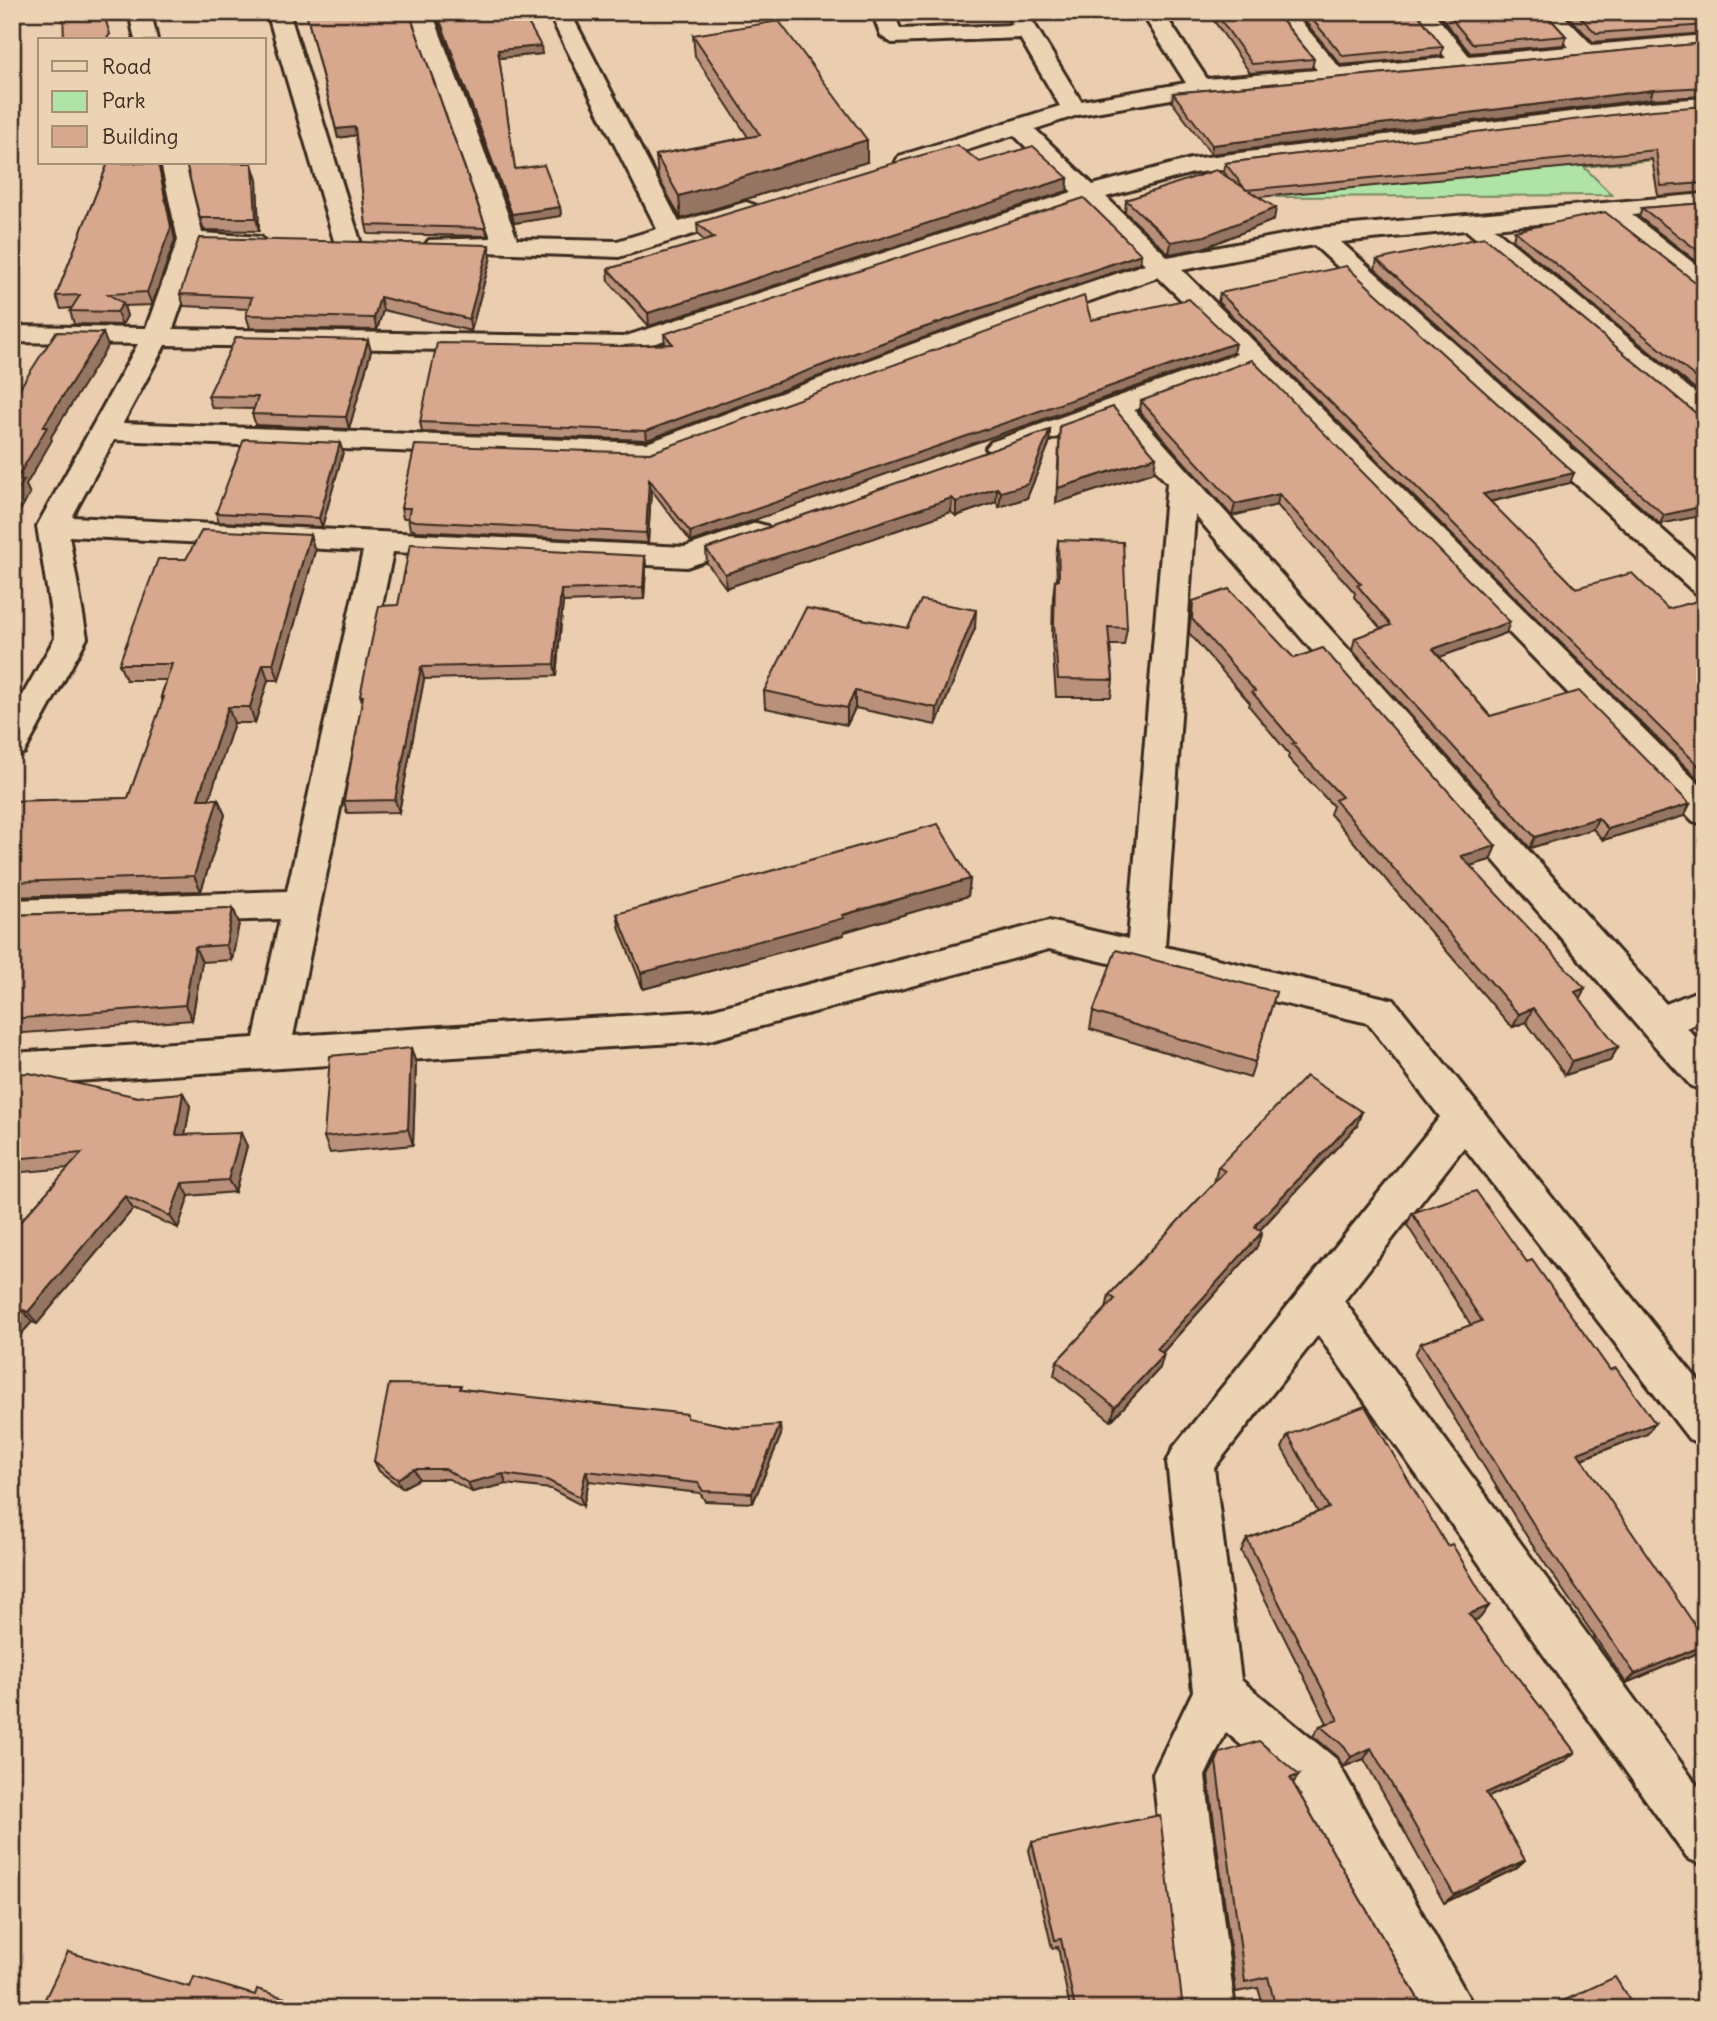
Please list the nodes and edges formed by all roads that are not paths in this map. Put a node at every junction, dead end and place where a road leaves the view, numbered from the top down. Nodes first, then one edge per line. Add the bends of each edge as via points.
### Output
1 (139, 12) edge
2 (278, 12) edge
3 (421, 12) edge
4 (559, 12) edge
5 (883, 12) edge
6 (1152, 12) edge
7 (1281, 12) edge
8 (1421, 12) edge
9 (1548, 12) edge
10 (1020, 21) edge
11 (1702, 29) edge
12 (146, 38) edge
13 (1588, 54) junction
14 (1463, 64) junction
15 (1334, 75) junction
16 (1200, 87) junction
17 (1705, 105) edge
18 (1074, 109) junction
19 (1018, 127) junction
20 (173, 164) edge
21 (885, 168) edge
22 (1090, 194) junction
23 (1705, 201) edge
24 (765, 204) edge
25 (1608, 209) junction
26 (1472, 222) junction
27 (671, 233) junction
28 (1319, 236) junction
29 (191, 240) junction
30 (270, 242) edge
31 (322, 243) edge
32 (348, 244) junction
33 (375, 244) edge
34 (415, 245) edge
35 (508, 247) junction
36 (1163, 266) junction
37 (1705, 285) edge
38 (12, 334) edge
39 (156, 337) junction
40 (1256, 357) junction
41 (1117, 408) junction
42 (1705, 416) edge
43 (105, 431) junction
44 (974, 458) edge
45 (1182, 482) junction
46 (52, 526) junction
47 (778, 526) edge
48 (380, 542) junction
49 (1705, 585) edge
50 (12, 745) edge
51 (1705, 812) edge
52 (303, 904) junction
53 (12, 914) edge
54 (1145, 957) junction
55 (1705, 1003) edge
56 (1659, 1024) junction
57 (270, 1053) junction
58 (12, 1069) edge
59 (1705, 1075) edge
60 (1464, 1117) junction
61 (1318, 1300) junction
62 (1705, 1424) edge
63 (1218, 1693) junction
64 (1705, 1840) edge
65 (1208, 2009) edge
66 (1448, 2009) edge

1 - 12 street
2 - 32 street
3 - 35 street
4 - 27 street
5 - 10 street via 892,36
6 - 16 street
7 - 15 street
8 - 14 street
9 - 13 street
10 - 18 street
11 - 13 street
13 - 14 street
14 - 15 street
15 - 16 street
16 - 18 street
17 - 22 street via 1191,166
18 - 19 street
19 - 21 street
19 - 22 street
20 - 29 street
22 - 36 street
22 - 39 street via 625,345
23 - 25 street
24 - 27 street
25 - 26 street
25 - 37 street
26 - 28 street
26 - 42 street
27 - 35 street via 619,249
28 - 36 street
28 - 49 street
29 - 30 street
29 - 39 street
31 - 32 street
32 - 33 street
34 - 35 street
36 - 40 street
36 - 43 street via 650,452
38 - 39 street
39 - 43 street
40 - 41 street
40 - 51 street
41 - 44 street
41 - 45 street
43 - 46 street
45 - 54 street
45 - 56 street
46 - 48 street
46 - 50 street via 71,638
47 - 48 street via 687,557
48 - 52 street
52 - 53 street
52 - 57 street
54 - 57 street via 1049,935 706,1026
54 - 60 street via 1380,1011
55 - 56 street
56 - 59 street
57 - 58 street
60 - 61 street
60 - 62 street
61 - 63 street via 1190,1462
61 - 64 street
63 - 65 street via 1180,1774
63 - 66 street via 1318,1777

